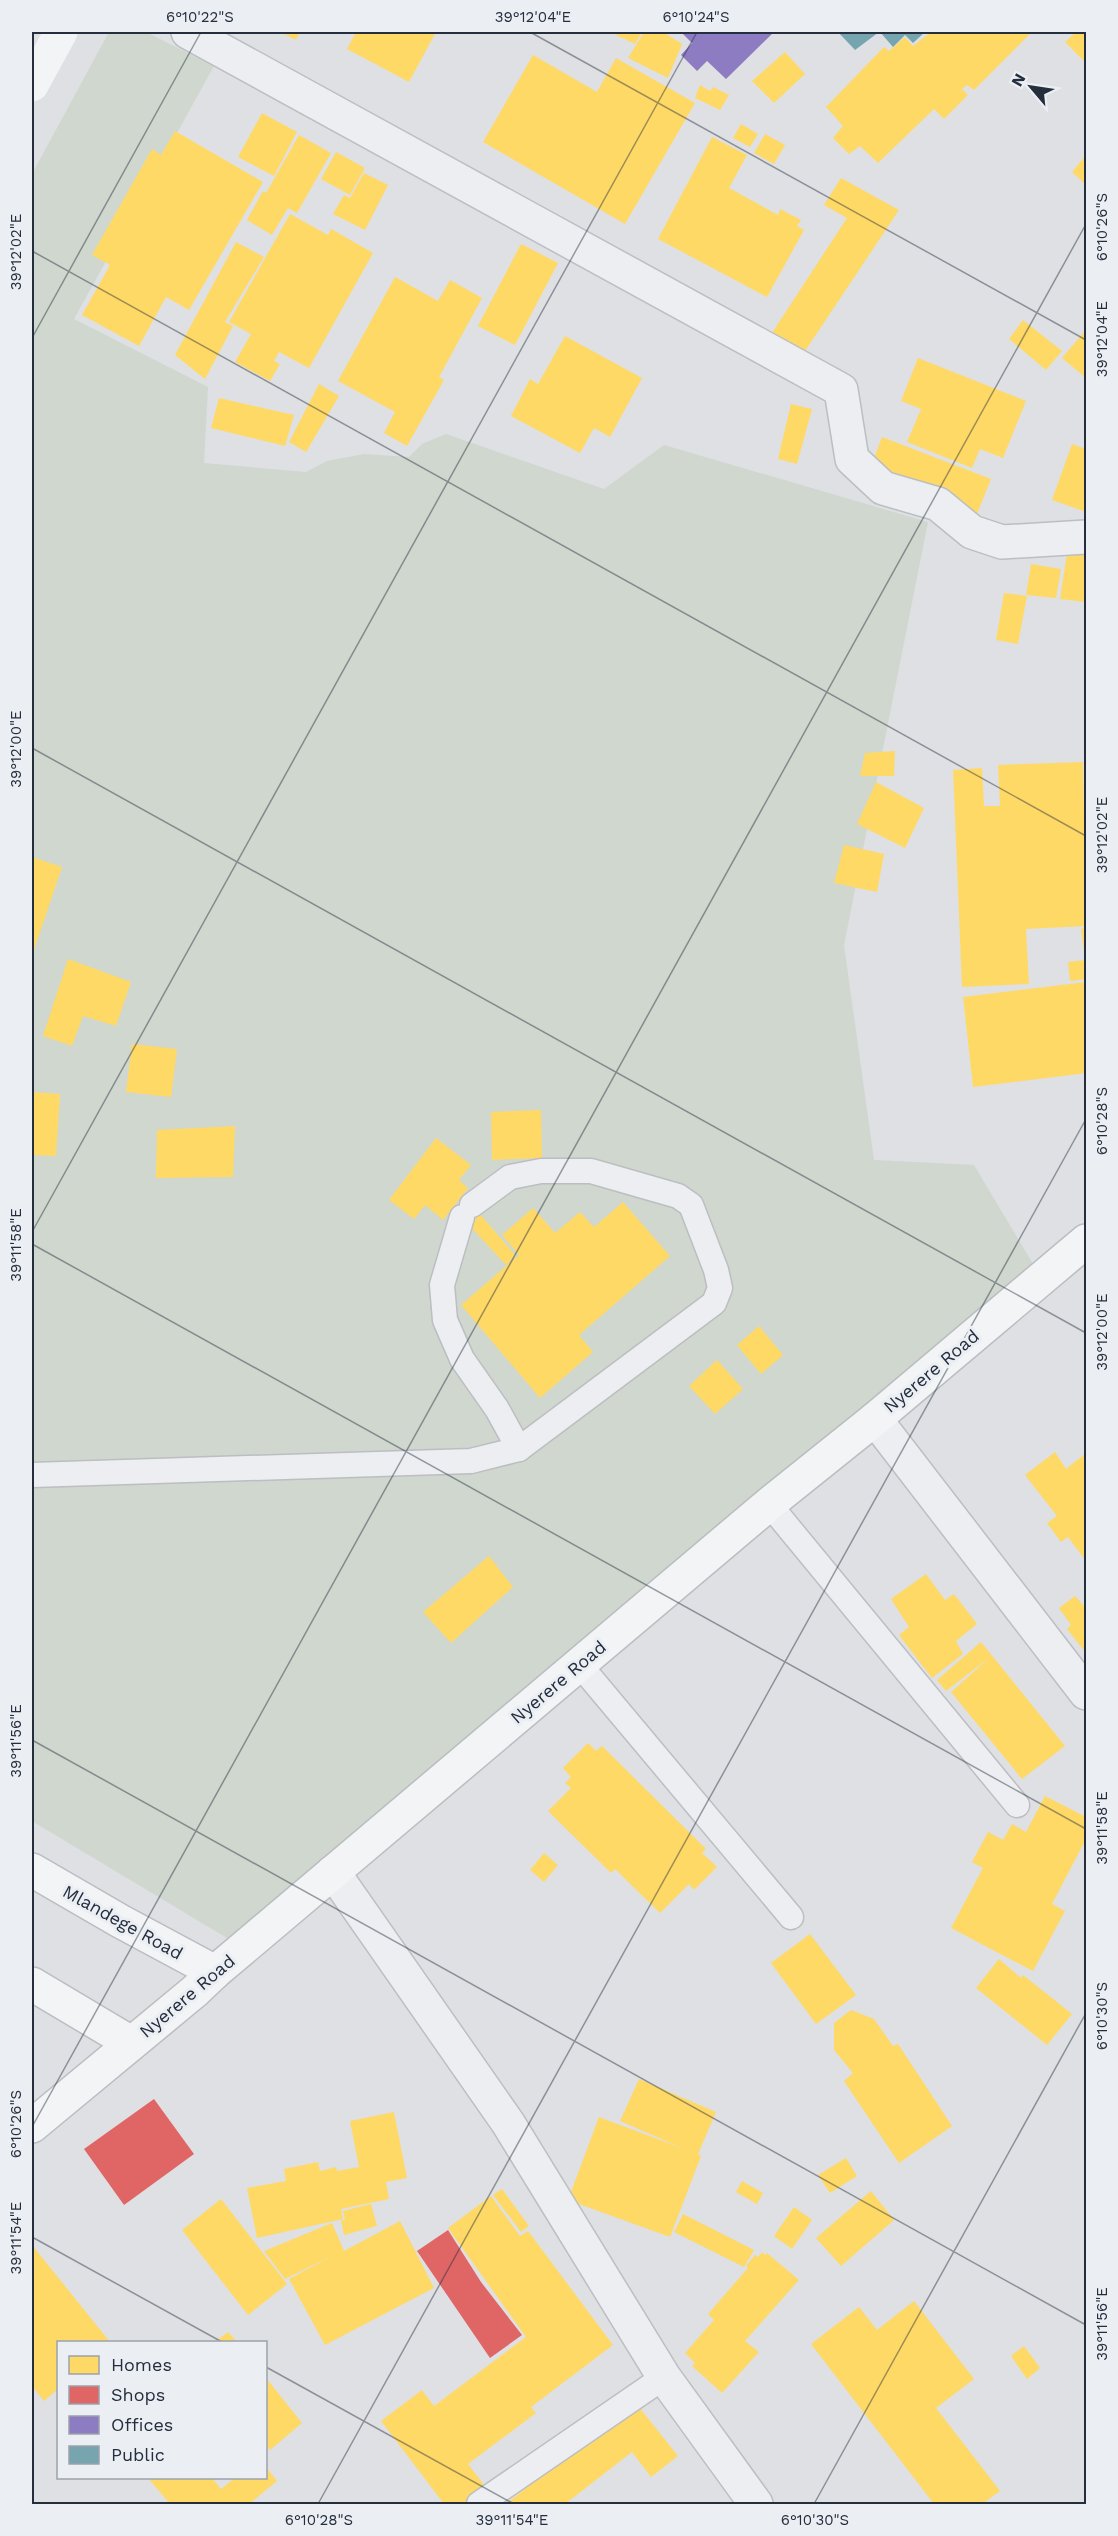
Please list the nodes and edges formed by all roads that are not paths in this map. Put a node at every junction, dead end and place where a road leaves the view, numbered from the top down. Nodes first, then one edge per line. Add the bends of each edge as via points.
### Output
1 (61, 32) edge
2 (188, 32) edge
3 (35, 71) edge
4 (1086, 537) edge
5 (1086, 1241) edge
6 (875, 1419) junction
7 (519, 1449) junction
8 (32, 1475) edge
9 (769, 1504) junction
10 (579, 1664) junction
11 (1086, 1693) edge
12 (1017, 1805) dead end
13 (32, 1870) edge
14 (333, 1872) junction
15 (791, 1917) dead end
16 (215, 1972) junction
17 (32, 1984) edge
18 (131, 2043) junction
19 (32, 2126) edge
20 (664, 2377) junction
21 (479, 2505) edge
22 (756, 2505) edge

1 - 3 main road
2 - 4 street via 841,390 852,459 883,488 938,504 972,532 1002,542
5 - 6 main road, Nyerere Road
6 - 9 main road, Nyerere Road
6 - 11 street
7 - 7 lane via 714,1303 720,1288 716,1270 691,1205 678,1196 591,1171 541,1171 510,1177 467,1211 442,1285 445,1320 462,1359
7 - 8 lane via 471,1461
9 - 10 main road, Nyerere Road
9 - 12 lane
10 - 14 main road, Nyerere Road
10 - 15 lane
13 - 16 main road, Mlandege Road
14 - 16 main road, Nyerere Road
14 - 20 street via 508,2122
16 - 18 main road, Nyerere Road
17 - 18 main road
18 - 19 main road, Nyerere Road
20 - 21 lane
20 - 22 street

